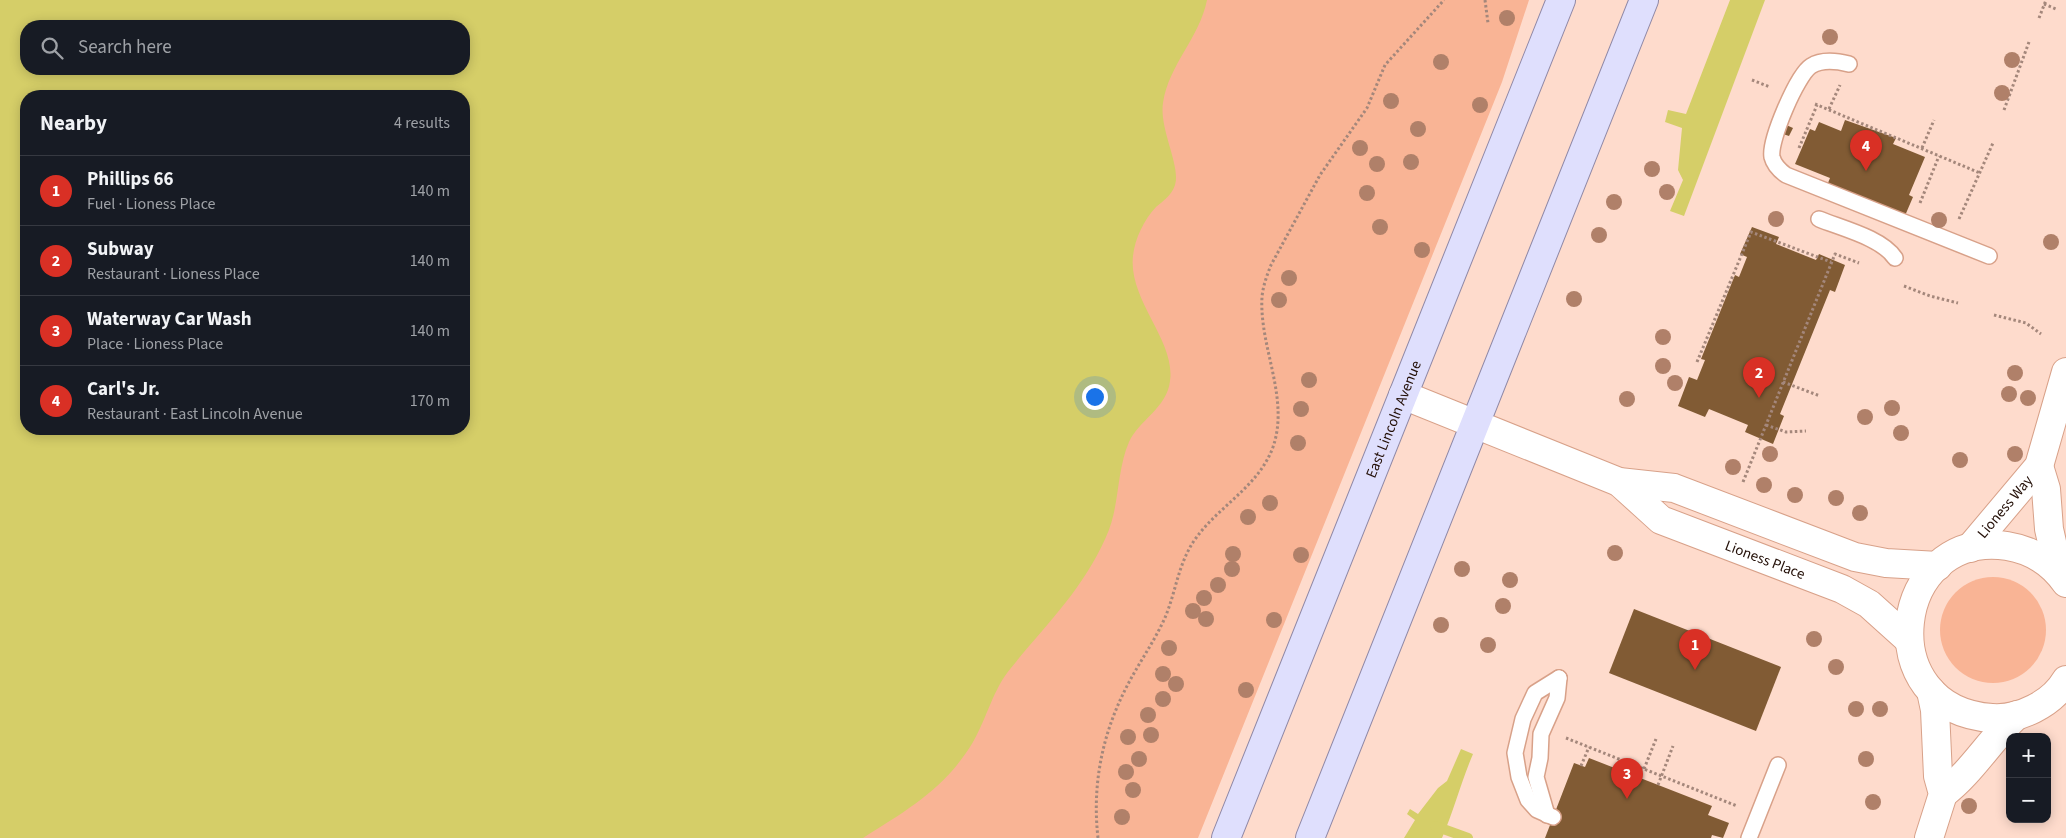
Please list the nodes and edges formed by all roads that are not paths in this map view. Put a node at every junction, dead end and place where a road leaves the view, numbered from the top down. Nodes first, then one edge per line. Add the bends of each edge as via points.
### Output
1 (1561, 0) edge
2 (1644, 0) edge
3 (1849, 64) dead end
4 (1819, 219) dead end
5 (1989, 256) dead end
6 (1894, 258) dead end
7 (2066, 372) edge
8 (1403, 395) junction
9 (1475, 424) junction
10 (2039, 466) junction
11 (1619, 482) junction
12 (1970, 548) junction
13 (1938, 566) junction
14 (2062, 578) edge
15 (1909, 640) junction
16 (2066, 680) edge
17 (1931, 691) junction
18 (2057, 698) edge
19 (2017, 715) junction
20 (1778, 765) dead end
21 (1944, 794) junction
22 (1550, 816) joint
23 (1751, 837) edge
24 (1226, 838) edge
25 (1310, 838) edge
26 (1929, 838) edge

1 - 8 main road, East Lincoln Avenue
2 - 9 main road
3 - 5 lane via 1819,62 1802,75 1773,142 1775,165 1786,175
4 - 6 lane via 1881,244
7 - 10 street, Lioness Way
8 - 9 street, Lioness Place
8 - 24 main road, East Lincoln Avenue
9 - 11 street, Lioness Place
9 - 25 main road
10 - 12 street, Lioness Way
10 - 14 street, Lioness Way via 2046,489 2049,529
11 - 13 street, Lioness Place via 1674,488 1855,557 1886,563
11 - 15 street, Lioness Place via 1661,520 1842,589 1869,604
12 - 13 street
12 - 14 street via 1994,544 2018,548 2040,557
13 - 15 street via 1914,599 1909,619
15 - 17 street via 1912,658
16 - 18 street
17 - 19 street via 1962,712 1998,718
17 - 21 street via 1938,776
18 - 19 street
19 - 21 street via 1959,782
20 - 23 lane
21 - 26 street
22 - 22 lane via 1537,810 1528,800 1519,777 1515,753 1523,719 1535,694 1559,678 1557,698 1542,734 1536,777

